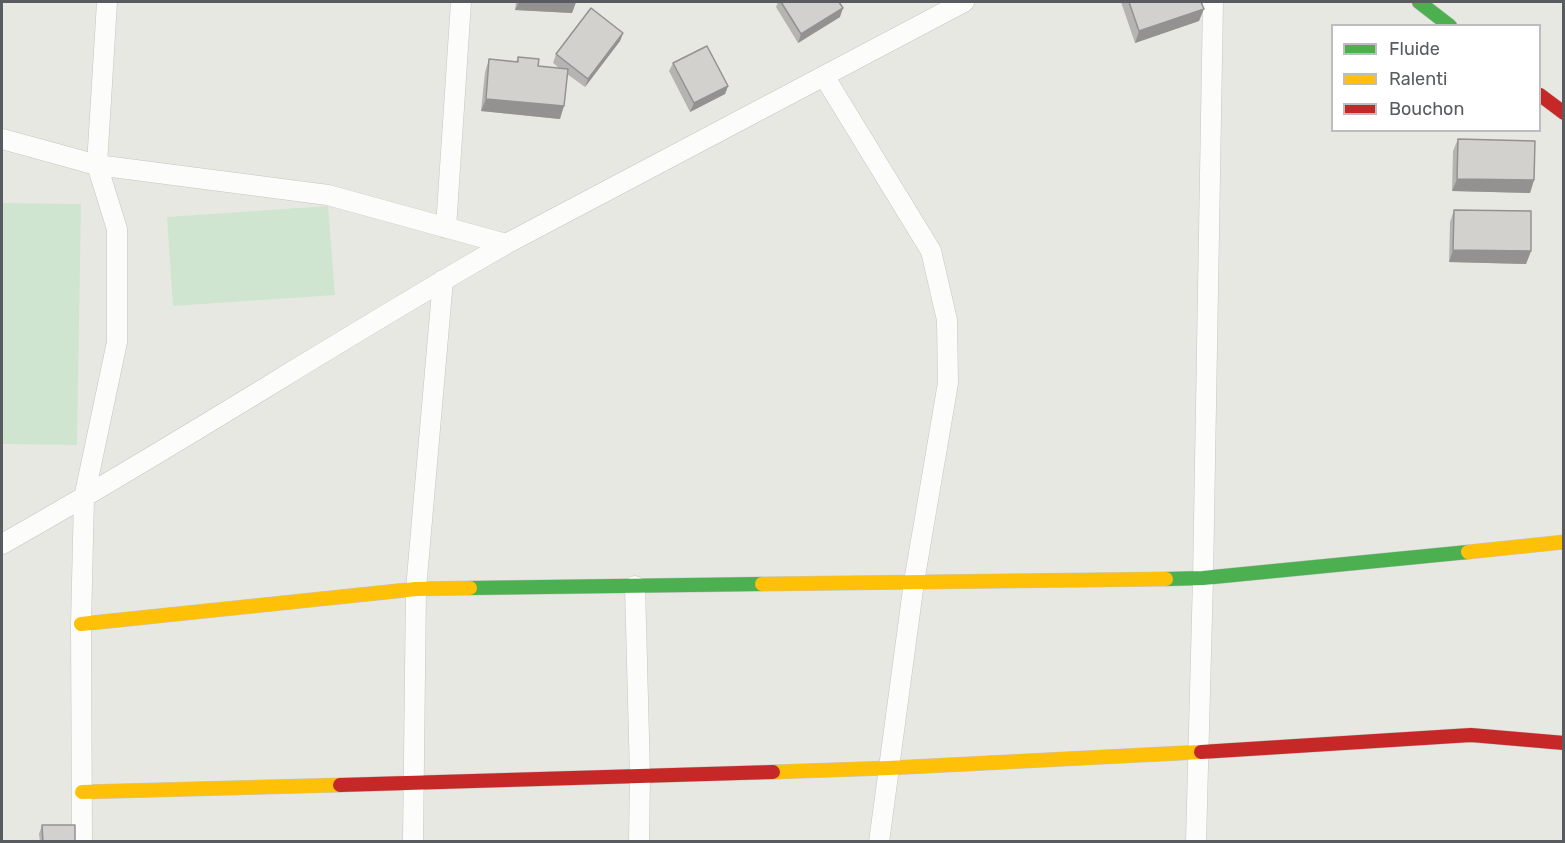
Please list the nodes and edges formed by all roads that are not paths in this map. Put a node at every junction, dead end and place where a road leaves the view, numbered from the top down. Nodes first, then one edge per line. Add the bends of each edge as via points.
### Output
1 (107, 2) edge
2 (461, 2) edge
3 (964, 2) edge
4 (1213, 2) edge
5 (1419, 2) edge
6 (1447, 24) edge
7 (824, 76) junction
8 (1541, 96) edge
9 (1563, 113) edge
10 (2, 139) edge
11 (98, 165) junction
12 (446, 228) junction
13 (506, 244) junction
14 (443, 280) junction
15 (84, 498) junction
16 (1563, 542) edge
17 (2, 544) edge
18 (1203, 578) junction
19 (915, 582) junction
20 (635, 586) junction
21 (416, 589) junction
22 (81, 624) junction
23 (1563, 743) edge
24 (1199, 752) junction
25 (889, 768) junction
26 (639, 776) junction
27 (413, 783) junction
28 (82, 792) junction
29 (82, 842) edge
30 (412, 842) edge
31 (639, 842) edge
32 (879, 842) edge
33 (1196, 842) edge

1 - 11 street
2 - 12 street
3 - 7 street
4 - 18 street
5 - 6 street
7 - 13 street
7 - 19 street via 931,251 947,320 948,383
8 - 9 street
10 - 11 street
11 - 12 street via 328,195
11 - 15 street via 117,229 117,342
12 - 13 street
13 - 14 street
14 - 15 street
14 - 21 street
15 - 17 street
15 - 22 street
16 - 18 street
18 - 19 street
18 - 24 street
19 - 20 street
19 - 25 street
20 - 21 street
20 - 26 street
21 - 22 street
21 - 27 street
22 - 28 street
23 - 24 street via 1471,735
24 - 25 street
24 - 33 street
25 - 26 street
25 - 32 street
26 - 27 street
26 - 31 street
27 - 28 street
27 - 30 street
28 - 29 street

